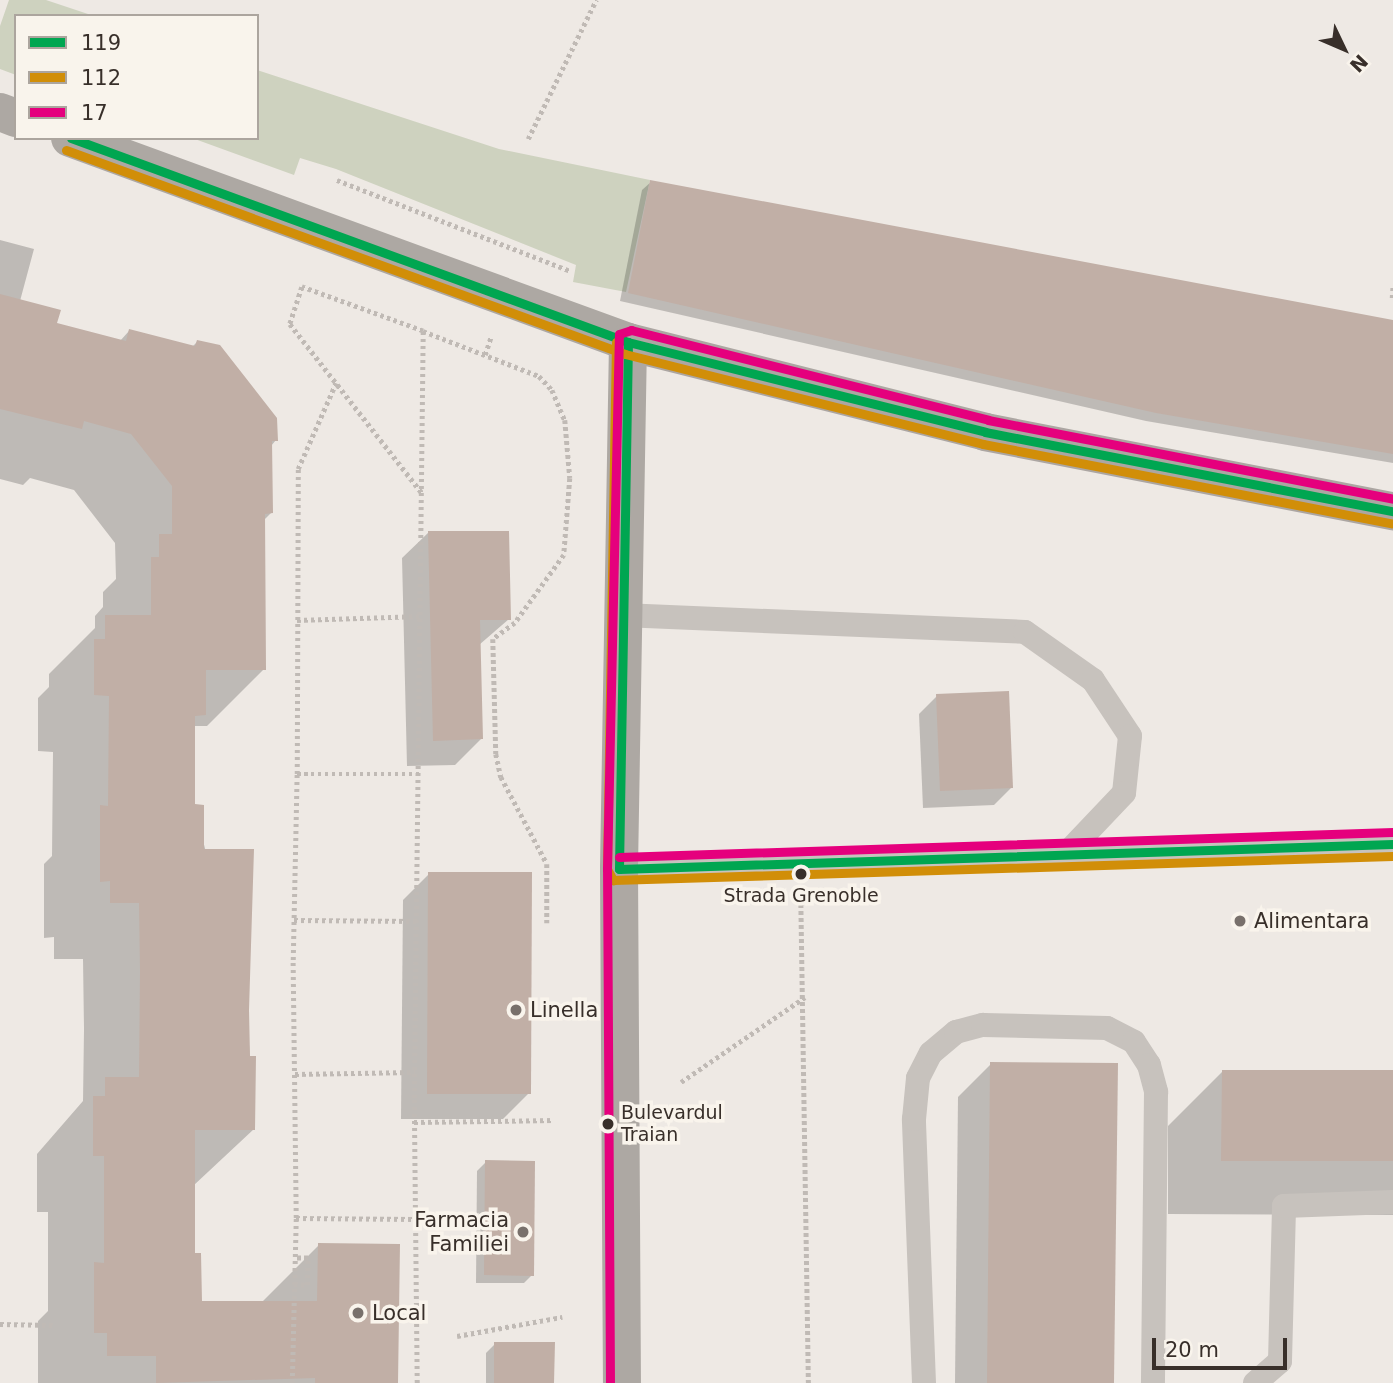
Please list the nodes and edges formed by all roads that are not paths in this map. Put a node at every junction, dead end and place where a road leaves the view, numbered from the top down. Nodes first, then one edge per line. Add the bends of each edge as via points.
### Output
1 (75, 140) edge
2 (628, 342) junction
3 (1393, 511) edge
4 (622, 615) junction
5 (1393, 844) edge
6 (1068, 852) junction
7 (619, 869) junction
8 (1393, 1202) edge
9 (622, 1383) edge
10 (924, 1383) edge
11 (1153, 1383) edge
12 (1255, 1383) edge

1 - 2 highway
2 - 3 main road via 985,432
2 - 4 highway
4 - 6 lane via 1025,632 1093,680 1130,736 1124,793
4 - 7 highway
5 - 6 lane
6 - 7 lane
7 - 9 highway
8 - 12 lane via 1284,1206 1280,1361
10 - 11 lane via 914,1119 918,1078 931,1053 956,1032 983,1025 1107,1028 1134,1042 1149,1065 1156,1092

